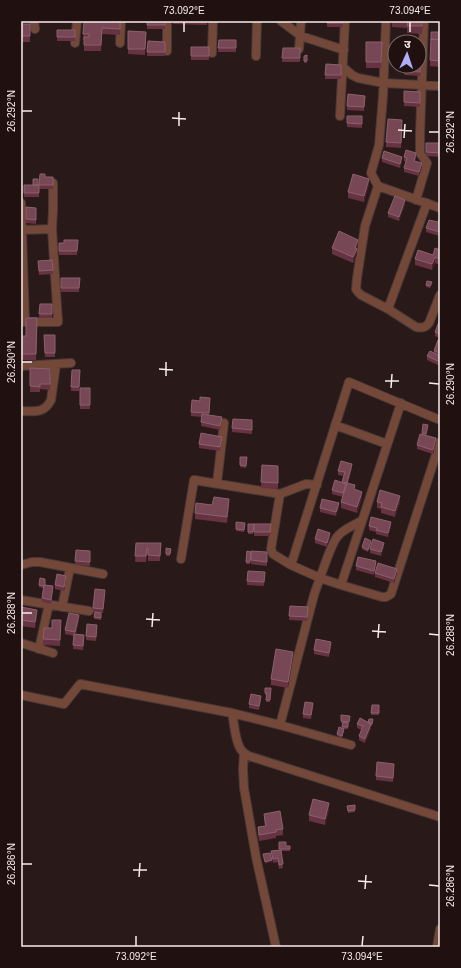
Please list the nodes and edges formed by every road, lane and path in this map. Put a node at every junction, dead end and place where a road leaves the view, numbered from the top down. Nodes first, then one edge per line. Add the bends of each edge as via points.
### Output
1 (77, 21) edge
2 (121, 21) edge
3 (167, 21) edge
4 (213, 21) edge
5 (257, 21) edge
6 (281, 21) edge
7 (301, 21) edge
8 (345, 21) edge
9 (386, 21) edge
10 (424, 21) edge
11 (301, 36) junction
12 (75, 43) dead end
13 (120, 43) dead end
14 (299, 49) edge
15 (344, 50) junction
16 (167, 51) edge
17 (212, 53) dead end
18 (256, 56) dead end
19 (343, 67) junction
20 (384, 83) junction
21 (422, 85) junction
22 (440, 86) edge
23 (340, 116) dead end
24 (53, 183) edge
25 (378, 186) junction
26 (416, 200) junction
27 (21, 203) edge
28 (427, 204) junction
29 (440, 208) edge
30 (52, 229) junction
31 (22, 230) edge
32 (440, 295) edge
33 (388, 309) junction
34 (23, 322) edge
35 (71, 363) dead end
36 (56, 365) junction
37 (21, 366) edge
38 (401, 403) junction
39 (21, 412) edge
40 (440, 420) edge
41 (224, 423) dead end
42 (336, 425) junction
43 (440, 442) edge
44 (387, 444) junction
45 (217, 484) junction
46 (316, 485) junction
47 (280, 494) junction
48 (361, 521) junction
49 (181, 559) dead end
50 (21, 565) edge
51 (291, 565) junction
52 (70, 568) junction
53 (103, 574) dead end
54 (320, 578) junction
55 (341, 585) junction
56 (21, 600) edge
57 (49, 604) junction
58 (62, 606) junction
59 (89, 611) dead end
60 (21, 643) edge
61 (39, 649) junction
62 (53, 653) dead end
63 (21, 695) edge
64 (232, 713) junction
65 (280, 725) junction
66 (351, 745) dead end
67 (244, 753) junction
68 (440, 817) edge
69 (440, 929) edge
70 (276, 947) edge
71 (437, 947) edge

1 - 12 street
2 - 13 street
3 - 16 street
4 - 17 street
5 - 18 street
6 - 11 street
7 - 11 street
8 - 15 street
9 - 20 street
10 - 21 street
11 - 14 street
11 - 15 street
15 - 19 street
19 - 20 street via 358,78
19 - 23 street
20 - 21 street
20 - 25 street via 379,146 371,173
21 - 22 street
21 - 26 street via 420,153 427,163
24 - 30 street
25 - 26 street
25 - 33 street via 365,226 356,289 361,295
26 - 28 street
27 - 31 street
28 - 29 street
28 - 33 street
30 - 31 street
30 - 34 street via 58,322
31 - 34 street
32 - 33 street via 429,323 424,328
35 - 36 street
36 - 37 street
36 - 39 street via 49,404 43,410
38 - 40 street
38 - 42 street via 349,382
38 - 44 street
41 - 45 street
42 - 44 street
42 - 46 street
43 - 55 street via 391,594 382,597
44 - 48 street
45 - 47 street
45 - 49 street via 194,480
46 - 47 street via 306,484
46 - 51 street
47 - 51 street via 271,549
48 - 54 street via 337,537
48 - 55 street
50 - 52 street via 40,562
51 - 54 street
52 - 53 street
52 - 58 street
54 - 55 street
54 - 65 street
56 - 57 street
57 - 58 street
57 - 61 street
58 - 59 street
60 - 61 street
61 - 62 street
63 - 64 street via 64,704 80,684
64 - 65 street
64 - 67 street via 238,743
65 - 66 street
67 - 68 street
67 - 70 street via 244,788
69 - 71 street

